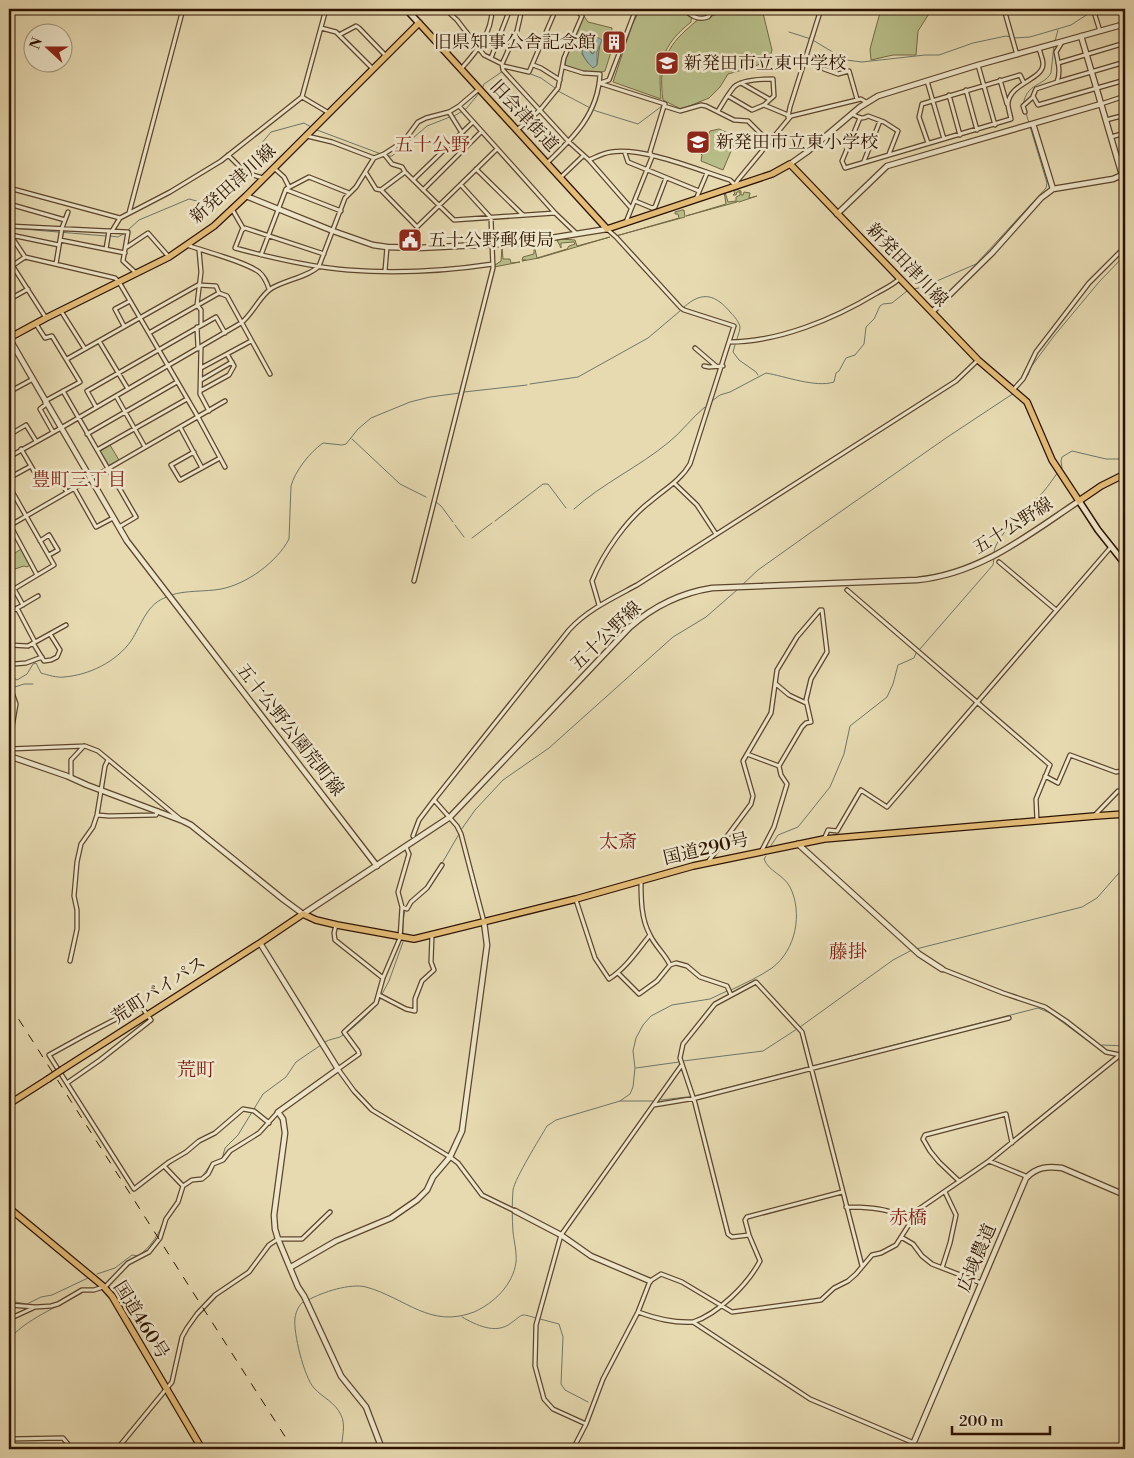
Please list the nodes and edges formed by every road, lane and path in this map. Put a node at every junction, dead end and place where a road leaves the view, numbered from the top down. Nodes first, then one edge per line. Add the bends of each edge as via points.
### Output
1 (183, 9) edge
2 (326, 9) edge
3 (406, 9) edge
4 (445, 9) edge
5 (492, 9) edge
6 (510, 9) edge
7 (520, 9) edge
8 (556, 9) edge
9 (576, 9) edge
10 (636, 9) edge
11 (683, 9) edge
12 (714, 9) edge
13 (821, 9) edge
14 (1004, 9) edge
15 (1093, 9) edge
16 (419, 23) junction
17 (1125, 24) edge
18 (321, 28) junction
19 (1100, 31) junction
20 (339, 35) junction
21 (1081, 36) junction
22 (1062, 42) junction
23 (1125, 43) edge
24 (480, 48) junction
25 (1039, 48) junction
26 (1017, 55) junction
27 (1087, 55) junction
28 (386, 56) junction
29 (491, 58) junction
30 (1125, 62) edge
31 (1058, 63) junction
32 (533, 64) junction
33 (503, 65) junction
34 (978, 65) junction
35 (564, 67) junction
36 (373, 69) junction
37 (461, 69) junction
38 (824, 69) dead end
39 (1092, 72) junction
40 (560, 80) junction
41 (927, 80) junction
42 (1000, 80) junction
43 (1125, 80) edge
44 (1024, 82) junction
45 (1057, 82) junction
46 (599, 83) junction
47 (740, 83) junction
48 (983, 85) junction
49 (1097, 88) junction
50 (479, 89) junction
51 (966, 90) junction
52 (728, 96) junction
53 (949, 96) junction
54 (1033, 96) junction
55 (1125, 96) edge
56 (302, 98) junction
57 (769, 99) junction
58 (857, 99) junction
59 (933, 100) junction
60 (866, 102) junction
61 (1008, 104) junction
62 (1101, 104) junction
63 (764, 105) junction
64 (459, 106) junction
65 (664, 106) junction
66 (540, 110) junction
67 (718, 111) junction
68 (449, 112) junction
69 (1025, 112) dead end
70 (329, 113) junction
71 (851, 114) junction
72 (1125, 115) edge
73 (788, 116) junction
74 (860, 118) junction
75 (880, 120) junction
76 (1106, 120) junction
77 (473, 122) junction
78 (1033, 124) junction
79 (995, 125) junction
80 (517, 130) junction
81 (977, 130) junction
82 (481, 132) junction
83 (462, 133) junction
84 (1125, 133) edge
85 (960, 135) junction
86 (306, 136) junction
87 (1111, 137) junction
88 (944, 139) junction
89 (569, 142) junction
90 (769, 142) junction
91 (928, 144) junction
92 (497, 149) junction
93 (625, 152) junction
94 (384, 154) junction
95 (889, 154) junction
96 (228, 155) junction
97 (583, 156) junction
98 (652, 156) junction
99 (374, 158) junction
100 (1117, 158) junction
101 (589, 160) junction
102 (1125, 161) edge
103 (864, 162) junction
104 (547, 163) junction
105 (790, 164) junction
106 (274, 168) junction
107 (476, 169) junction
108 (647, 170) junction
109 (405, 172) junction
110 (366, 173) junction
111 (707, 173) junction
112 (1124, 174) edge
113 (560, 178) junction
114 (666, 178) junction
115 (264, 179) junction
116 (413, 180) junction
117 (461, 185) junction
118 (735, 185) junction
119 (9, 188) edge
120 (288, 188) junction
121 (1053, 189) junction
122 (381, 190) junction
123 (423, 190) junction
124 (699, 191) junction
125 (349, 193) junction
126 (246, 196) junction
127 (696, 199) junction
128 (634, 202) junction
129 (11, 205) edge
130 (439, 206) junction
131 (655, 206) junction
132 (631, 208) junction
133 (232, 209) junction
134 (280, 209) junction
135 (341, 211) junction
136 (68, 212) dead end
137 (129, 213) junction
138 (555, 213) junction
139 (652, 213) junction
140 (837, 214) junction
141 (523, 215) junction
142 (9, 216) edge
143 (120, 218) junction
144 (491, 218) junction
145 (65, 220) junction
146 (626, 222) junction
147 (9, 226) edge
148 (417, 227) junction
149 (62, 228) junction
150 (243, 228) junction
151 (607, 229) junction
152 (111, 231) junction
153 (333, 231) junction
154 (10, 234) edge
155 (578, 234) junction
156 (268, 236) junction
157 (60, 240) junction
158 (493, 244) junction
159 (59, 245) junction
160 (186, 245) junction
161 (387, 247) junction
162 (1125, 247) edge
163 (126, 248) junction
164 (418, 248) junction
165 (106, 249) junction
166 (199, 250) junction
167 (125, 253) junction
168 (324, 254) junction
169 (261, 255) junction
170 (25, 257) junction
171 (169, 257) junction
172 (56, 264) junction
173 (494, 264) junction
174 (10, 266) edge
175 (319, 266) junction
176 (385, 271) junction
177 (136, 274) junction
178 (899, 279) junction
179 (119, 282) junction
180 (198, 285) junction
181 (28, 289) junction
182 (269, 289) junction
183 (219, 293) junction
184 (9, 299) edge
185 (130, 301) junction
186 (198, 305) junction
187 (61, 311) junction
188 (932, 312) junction
189 (139, 317) junction
190 (46, 318) junction
191 (36, 323) junction
192 (241, 323) junction
193 (124, 326) junction
194 (199, 326) junction
195 (149, 332) junction
196 (225, 333) junction
197 (9, 338) edge
198 (99, 341) junction
199 (251, 341) junction
200 (729, 342) junction
201 (200, 348) junction
202 (695, 348) dead end
203 (84, 349) junction
204 (159, 349) junction
205 (227, 354) junction
206 (67, 359) junction
207 (978, 360) junction
208 (232, 362) junction
209 (168, 366) junction
210 (704, 366) dead end
211 (716, 366) junction
212 (723, 366) junction
213 (201, 369) junction
214 (118, 372) junction
215 (270, 374) dead end
216 (32, 379) junction
217 (200, 380) junction
218 (177, 382) junction
219 (128, 389) junction
220 (1014, 389) junction
221 (63, 391) junction
222 (200, 391) junction
223 (9, 392) edge
224 (116, 396) junction
225 (187, 399) junction
226 (45, 400) junction
227 (225, 401) dead end
228 (96, 407) junction
229 (208, 410) junction
230 (125, 412) junction
231 (198, 417) junction
232 (78, 418) junction
233 (180, 427) junction
234 (61, 428) junction
235 (134, 430) junction
236 (53, 432) junction
237 (87, 434) junction
238 (9, 435) edge
239 (36, 441) junction
240 (145, 447) junction
241 (21, 450) junction
242 (97, 450) junction
243 (194, 452) junction
244 (9, 457) edge
245 (220, 458) junction
246 (31, 466) junction
247 (225, 467) dead end
248 (202, 468) junction
249 (108, 469) junction
250 (1125, 474) edge
251 (9, 478) edge
252 (90, 478) junction
253 (674, 483) junction
254 (9, 486) edge
255 (74, 488) junction
256 (67, 492) junction
257 (1078, 501) junction
258 (26, 516) junction
259 (113, 518) junction
260 (9, 525) edge
261 (118, 527) junction
262 (716, 534) junction
263 (40, 541) junction
264 (1111, 547) junction
265 (49, 555) junction
266 (998, 562) dead end
267 (1125, 564) edge
268 (37, 575) junction
269 (9, 580) edge
270 (414, 581) dead end
271 (14, 589) junction
272 (847, 590) dead end
273 (9, 592) edge
274 (38, 596) dead end
275 (23, 605) junction
276 (599, 605) junction
277 (17, 608) junction
278 (1056, 610) junction
279 (9, 613) edge
280 (66, 625) dead end
281 (50, 634) junction
282 (34, 643) junction
283 (9, 645) edge
284 (42, 657) junction
285 (14, 664) dead end
286 (9, 684) edge
287 (775, 684) junction
288 (10, 689) edge
289 (977, 702) junction
290 (807, 703) junction
291 (15, 709) junction
292 (9, 710) edge
293 (9, 745) edge
294 (85, 746) junction
295 (9, 748) edge
296 (746, 754) junction
297 (9, 756) edge
298 (108, 760) junction
299 (779, 766) junction
300 (1125, 766) edge
301 (1045, 776) junction
302 (71, 777) junction
303 (101, 790) junction
304 (1125, 792) edge
305 (434, 800) junction
306 (158, 811) junction
307 (1125, 814) edge
308 (97, 815) junction
309 (1095, 816) junction
310 (450, 817) junction
311 (181, 820) junction
312 (1037, 821) junction
313 (413, 836) dead end
314 (824, 839) junction
315 (798, 844) junction
316 (406, 847) junction
317 (761, 852) junction
318 (707, 863) junction
319 (442, 865) dead end
320 (377, 866) junction
321 (641, 881) junction
322 (576, 899) junction
323 (402, 907) junction
324 (303, 914) junction
325 (484, 922) junction
326 (337, 925) junction
327 (432, 935) junction
328 (650, 935) junction
329 (400, 938) junction
330 (260, 943) junction
331 (70, 961) dead end
332 (670, 965) junction
333 (942, 969) joint
334 (618, 973) junction
335 (383, 978) junction
336 (379, 995) junction
337 (731, 995) junction
338 (148, 1015) junction
339 (1008, 1018) dead end
340 (1120, 1055) junction
341 (1125, 1056) edge
342 (681, 1066) junction
343 (338, 1069) junction
344 (811, 1069) junction
345 (67, 1083) junction
346 (693, 1099) junction
347 (9, 1103) edge
348 (654, 1105) junction
349 (278, 1112) junction
350 (269, 1123) junction
351 (1012, 1143) junction
352 (450, 1156) junction
353 (989, 1161) junction
354 (164, 1166) junction
355 (1028, 1176) junction
356 (959, 1181) junction
357 (183, 1186) junction
358 (842, 1192) junction
359 (944, 1192) junction
360 (1125, 1196) edge
361 (846, 1207) junction
362 (9, 1208) edge
363 (515, 1211) joint
364 (330, 1212) dead end
365 (909, 1222) junction
366 (749, 1235) junction
367 (561, 1236) junction
368 (901, 1237) junction
369 (278, 1239) junction
370 (291, 1267) junction
371 (862, 1267) junction
372 (942, 1268) junction
373 (650, 1281) junction
374 (981, 1283) junction
375 (103, 1286) junction
376 (9, 1305) edge
377 (721, 1306) junction
378 (36, 1307) junction
379 (638, 1312) junction
380 (9, 1319) edge
381 (693, 1322) junction
382 (167, 1390) junction
383 (586, 1424) junction
384 (9, 1437) edge
385 (914, 1442) junction
386 (120, 1446) junction
387 (9, 1449) edge
388 (72, 1449) edge
389 (117, 1449) edge
390 (129, 1449) edge
391 (202, 1449) edge
392 (382, 1449) edge
393 (573, 1449) edge
394 (911, 1449) edge

1 - 137 street
2 - 18 street
3 - 16 main road
4 - 24 street
5 - 24 street via 492,20
6 - 29 street
7 - 33 street via 517,31
8 - 32 street
9 - 35 street via 582,16 564,58
10 - 46 street via 609,80
11 - 12 street via 700,19 708,17
13 - 73 street
14 - 26 street
15 - 19 street
16 - 28 main road, 新発田津川線
16 - 37 main road, 旧会津街道
17 - 19 street
18 - 20 street
18 - 56 street
19 - 21 street
20 - 28 street via 356,26
20 - 36 street
21 - 22 street
21 - 27 street
22 - 25 street
22 - 31 street via 1056,52
23 - 27 street
24 - 29 street
24 - 37 street
25 - 26 street
25 - 44 street via 1042,70
26 - 34 street
27 - 31 street
27 - 39 street
28 - 36 main road, 新発田津川線
29 - 33 street
30 - 39 street
31 - 45 street
32 - 33 street via 530,72
32 - 40 street
33 - 66 street
34 - 41 street
34 - 48 street
35 - 40 street
35 - 46 street via 600,74
36 - 70 main road, 新発田津川線
37 - 50 main road, 旧会津街道
38 - 58 street via 838,74 849,71
39 - 45 street
39 - 49 street
40 - 66 street via 558,88
41 - 59 street
41 - 60 street
42 - 44 street via 1020,75
42 - 48 street
42 - 61 street
43 - 49 street
44 - 61 street via 1010,96
45 - 54 street via 1036,89
46 - 65 street
46 - 89 street via 591,113
47 - 52 street
47 - 57 street
47 - 57 street via 774,79 774,96
48 - 51 street
48 - 79 street
49 - 54 street via 1038,105
49 - 62 street
50 - 64 street
50 - 80 main road, 旧会津街道
51 - 53 street
51 - 81 street
52 - 63 street via 752,110
52 - 67 street
53 - 59 street
53 - 85 street
54 - 69 street via 1023,106
55 - 62 street
56 - 70 street
56 - 96 street
57 - 63 street
58 - 60 street
58 - 73 street
59 - 88 street
59 - 91 street via 922,104 919,117
60 - 71 street
61 - 79 street via 1011,119
62 - 76 street
62 - 78 street
63 - 73 street
64 - 68 street
64 - 77 street
65 - 67 street via 680,111 701,105
65 - 98 street via 650,152
66 - 80 street
66 - 89 street
67 - 90 street via 734,120 748,120
68 - 83 street
68 - 94 street via 418,122 404,141
70 - 86 main road, 新発田津川線
71 - 74 street
71 - 105 street
72 - 76 street
73 - 90 street
74 - 75 street via 868,116
74 - 103 street via 842,161 845,168
75 - 95 street via 898,131
75 - 103 street
76 - 87 street
77 - 82 street
77 - 83 street
78 - 121 street
78 - 140 street via 887,166
79 - 81 street
80 - 104 main road, 旧会津街道
81 - 85 street
82 - 92 street
82 - 123 street
83 - 116 street
84 - 87 street
85 - 88 street
86 - 99 street
86 - 106 main road, 新発田津川線
87 - 100 street
88 - 91 street
89 - 97 street
89 - 104 street
90 - 118 street
91 - 95 street
92 - 107 street
92 - 138 street
93 - 98 street
93 - 101 street via 611,152
93 - 108 street via 628,162
94 - 99 street
94 - 109 street
95 - 103 street
96 - 115 street via 246,173
96 - 137 street via 170,192
97 - 101 street
97 - 113 street
98 - 108 street
98 - 111 street
99 - 110 street
100 - 102 street
100 - 112 street
101 - 132 street
104 - 113 main road, 旧会津街道
105 - 118 main road via 772,174
105 - 140 main road, 新発田津川線
106 - 115 main road, 新発田津川線
106 - 120 street
107 - 117 street
107 - 141 street
108 - 114 street
108 - 128 street
109 - 116 street
109 - 122 street
110 - 122 street via 376,189
110 - 125 street
111 - 118 street via 730,180
111 - 124 street
112 - 121 street via 1113,179
113 - 151 main road, 旧会津街道
114 - 124 street
114 - 131 street
115 - 126 main road, 新発田津川線
116 - 123 street
117 - 130 street
117 - 144 street
118 - 127 main road
119 - 143 street
120 - 125 street via 308,177
120 - 134 street
120 - 135 street
121 - 188 street
122 - 148 street
123 - 130 street
124 - 127 street
125 - 135 street
126 - 133 main road, 新発田津川線
126 - 134 street
127 - 139 main road
128 - 131 street via 652,208
128 - 132 street
129 - 142 street
129 - 145 street
130 - 144 street via 454,220
130 - 148 street
131 - 139 street
132 - 146 street
133 - 150 street
133 - 160 main road, 新発田津川線
134 - 153 street
134 - 156 street
135 - 153 street
136 - 145 street
137 - 143 street
138 - 141 street
138 - 155 street
139 - 146 main road
140 - 178 main road, 新発田津川線
141 - 144 street
143 - 152 street
144 - 158 street
145 - 149 street
146 - 151 main road
147 - 149 street
148 - 164 street
149 - 152 street
149 - 157 street
150 - 156 street
150 - 169 street via 235,248
151 - 155 street
151 - 200 street via 681,308 734,326
152 - 163 street via 127,232
152 - 165 street
153 - 161 street
153 - 168 street
154 - 159 street
154 - 170 street
155 - 158 street
156 - 168 street
156 - 169 street
157 - 159 street
157 - 165 street
158 - 164 street
158 - 173 street
159 - 172 street
160 - 166 street
160 - 171 main road, 新発田津川線
161 - 164 street
161 - 176 street
162 - 220 street via 1089,283 1036,352 1023,379
163 - 167 street
163 - 171 street via 148,233
165 - 167 street
166 - 180 street via 201,272
166 - 182 street via 259,272
167 - 177 street via 123,261
168 - 175 street
169 - 175 street
170 - 172 street
170 - 174 street
171 - 177 main road, 新発田津川線
172 - 179 street via 115,278
173 - 176 street via 427,271
173 - 270 street
174 - 181 street
175 - 176 street
175 - 182 street via 314,272
177 - 179 main road, 新発田津川線
178 - 188 main road, 新発田津川線
178 - 200 street via 840,314 808,326 759,340
179 - 185 street
179 - 187 main road, 新発田津川線
180 - 183 street via 216,286
180 - 186 street
180 - 189 street
181 - 184 street
181 - 190 street
182 - 192 street
183 - 186 street
183 - 192 street via 226,296
185 - 189 street
185 - 193 street via 115,309
186 - 194 street via 201,310
186 - 195 street
187 - 190 main road, 新発田津川線
187 - 203 street
188 - 207 main road, 新発田津川線
189 - 193 street
189 - 195 street
190 - 191 main road, 新発田津川線
191 - 197 main road, 新発田津川線
191 - 206 street via 46,338 52,336
192 - 196 street
192 - 199 street
193 - 198 street
194 - 196 street via 216,316
194 - 201 street
194 - 204 street
195 - 204 street
196 - 201 street
197 - 216 street
198 - 203 street
198 - 214 street
199 - 205 street
199 - 215 street
200 - 212 street
201 - 209 street
201 - 213 street
202 - 211 street
203 - 206 street
204 - 209 street
204 - 214 street
205 - 208 street
205 - 213 street
206 - 221 street via 80,382
207 - 220 main road, 新発田津川線
207 - 262 street via 956,381
208 - 217 street
208 - 222 street via 234,366 229,375
209 - 218 street
209 - 219 street
210 - 211 street
211 - 212 street
212 - 253 street via 690,464
213 - 217 street
214 - 219 street
214 - 228 street via 87,391
216 - 223 street
216 - 226 street
217 - 222 street
218 - 225 street
218 - 230 street
219 - 224 street
220 - 257 main road, 新発田津川線 via 1027,402 1052,460
221 - 226 street
221 - 232 street
222 - 229 street
224 - 228 street
224 - 230 street
225 - 231 street
225 - 235 street
226 - 234 street
226 - 236 street via 40,409
227 - 229 street
228 - 232 street
229 - 231 street
230 - 235 street
230 - 237 street
231 - 233 street
231 - 245 street
232 - 234 street
232 - 237 street
233 - 240 street
233 - 243 street
234 - 236 street
234 - 252 street
235 - 240 street
235 - 242 street
236 - 239 street
237 - 242 street
238 - 239 street via 26,425
239 - 241 street
240 - 249 street
241 - 244 street
241 - 246 street
242 - 249 street
243 - 248 street
243 - 248 street via 171,465 180,480
245 - 247 street
245 - 248 street
246 - 251 street
246 - 256 street via 41,483 56,475
249 - 252 street
249 - 261 street via 136,517
250 - 257 main road
252 - 255 street
252 - 259 street
253 - 262 street via 697,505
253 - 276 street via 633,517 604,558 592,581
254 - 258 street
255 - 256 street
255 - 259 street via 96,526
256 - 258 street
257 - 264 main road
257 - 310 street, 五十公野線 via 1003,552 947,575 907,580 720,587 669,600 630,628
258 - 260 street
258 - 263 street
259 - 261 street
260 - 268 street
261 - 320 street, 五十公野公園荒町線
262 - 276 street via 637,585
263 - 265 street
263 - 265 street via 50,535 58,550
264 - 267 main road
264 - 278 street
265 - 268 street via 54,565
266 - 278 street
268 - 271 street
269 - 271 street
271 - 273 street
271 - 275 street
272 - 289 street
274 - 275 street
275 - 277 street
276 - 305 street via 569,630
277 - 279 street
277 - 282 street
278 - 289 street
280 - 281 street
281 - 282 street
281 - 284 street via 60,650 58,657 44,661
282 - 283 street via 28,646
282 - 284 street
284 - 285 street
286 - 288 street
287 - 290 street
287 - 290 street via 777,670 797,637 822,610 827,652 811,679
287 - 296 street via 771,713
288 - 291 street
289 - 301 street via 1050,765
289 - 314 street via 887,807 861,790 836,831 828,830
290 - 299 street via 811,722 802,727
291 - 292 street
291 - 293 street
294 - 295 street
294 - 298 street
294 - 302 street via 71,760
296 - 299 street
296 - 318 street via 743,761 753,796 751,804
297 - 302 street
298 - 303 street
298 - 311 street
299 - 317 street via 788,784 774,827
300 - 301 street via 1116,772 1070,756 1058,782
301 - 312 street via 1036,799
302 - 303 street
303 - 306 street
303 - 308 street
304 - 309 street via 1118,791
305 - 310 street
305 - 313 street via 419,820
306 - 308 street via 156,815
306 - 311 street
307 - 309 main road, 国道290号
308 - 331 street via 81,844 77,862 74,896 77,929
309 - 312 main road, 国道290号
310 - 316 street, 五十公野線
310 - 325 street via 461,834
311 - 324 street
312 - 314 main road, 国道290号
314 - 315 main road, 国道290号
315 - 317 main road, 国道290号
315 - 333 street via 915,951
316 - 320 street, 五十公野線
316 - 323 street via 408,854 398,892
317 - 318 main road, 国道290号
318 - 321 main road, 国道290号
319 - 323 street via 427,888 407,909
320 - 324 street, 五十公野線
321 - 322 main road, 国道290号
321 - 328 street via 644,920
322 - 325 main road, 国道290号
322 - 334 street via 596,962 609,979
323 - 329 street
324 - 326 main road, 国道290号
324 - 330 main road, 荒町バイパス
325 - 327 main road, 国道290号
325 - 352 street via 487,944 463,1122
326 - 329 main road, 国道290号
326 - 335 street via 335,940
327 - 329 main road, 国道290号
327 - 336 street via 431,962 434,970 422,981 415,1011 406,1010
328 - 332 street
328 - 334 street
329 - 335 street
330 - 338 main road, 荒町バイパス
330 - 343 street
332 - 334 street via 657,981 639,994
332 - 337 street via 687,966 700,977 727,986
333 - 340 street via 1045,1007 1106,1052
335 - 336 street
336 - 343 street via 376,1003 344,1032 359,1054
337 - 342 street via 715,1004 683,1044
337 - 344 street via 756,982 801,1030
338 - 345 street via 152,1020
338 - 345 street via 141,1006 49,1055
338 - 347 main road, 荒町バイパス, bridge
339 - 344 street
340 - 341 street
340 - 351 street
342 - 346 street
342 - 348 street
343 - 349 street
343 - 352 street via 372,1110
344 - 346 street
344 - 358 street
345 - 354 street via 134,1189
346 - 348 street
346 - 366 street via 728,1234 732,1238
348 - 367 street
349 - 350 street
349 - 369 street via 283,1119 285,1133 274,1216
350 - 354 street via 254,1112 243,1109 215,1133
350 - 357 street via 230,1151 223,1160 213,1164 202,1179 192,1180
351 - 353 street
351 - 356 street via 1006,1114 925,1135 923,1139 930,1151
352 - 363 street via 482,1195
352 - 370 street via 427,1190 411,1205
353 - 355 street
353 - 356 street
354 - 357 street
355 - 360 street via 1040,1168 1057,1167
355 - 374 street, 広域農道
356 - 359 street
357 - 375 street via 159,1239 149,1252 128,1263
358 - 361 street
358 - 366 street via 747,1216
359 - 365 street via 920,1209
359 - 372 street via 956,1215
361 - 365 street via 890,1212
361 - 371 street
362 - 375 main road, 国道460号
363 - 367 street
364 - 369 street via 302,1239
365 - 368 street
366 - 377 street via 760,1261 755,1271
367 - 373 street via 591,1256
367 - 383 street via 536,1325 535,1366 544,1399 553,1409
368 - 371 street via 896,1246 872,1255
368 - 372 street via 913,1244 932,1264
369 - 370 street
369 - 382 street via 269,1245 249,1272 216,1295 186,1328
370 - 392 street via 341,1376 366,1406
371 - 377 street via 821,1300 738,1312
372 - 374 street
373 - 377 street via 662,1274 669,1276
373 - 379 street
374 - 385 street, 広域農道
375 - 378 street via 82,1290 58,1304
375 - 382 main road, 国道460号
376 - 378 street
377 - 381 street
378 - 380 street
379 - 381 street via 661,1320
379 - 383 street via 603,1379
381 - 385 street via 810,1400
382 - 386 street
382 - 391 main road, 国道460号
383 - 393 street
384 - 387 street
384 - 388 street via 63,1438
385 - 394 street, 広域農道
386 - 389 street
386 - 390 street

